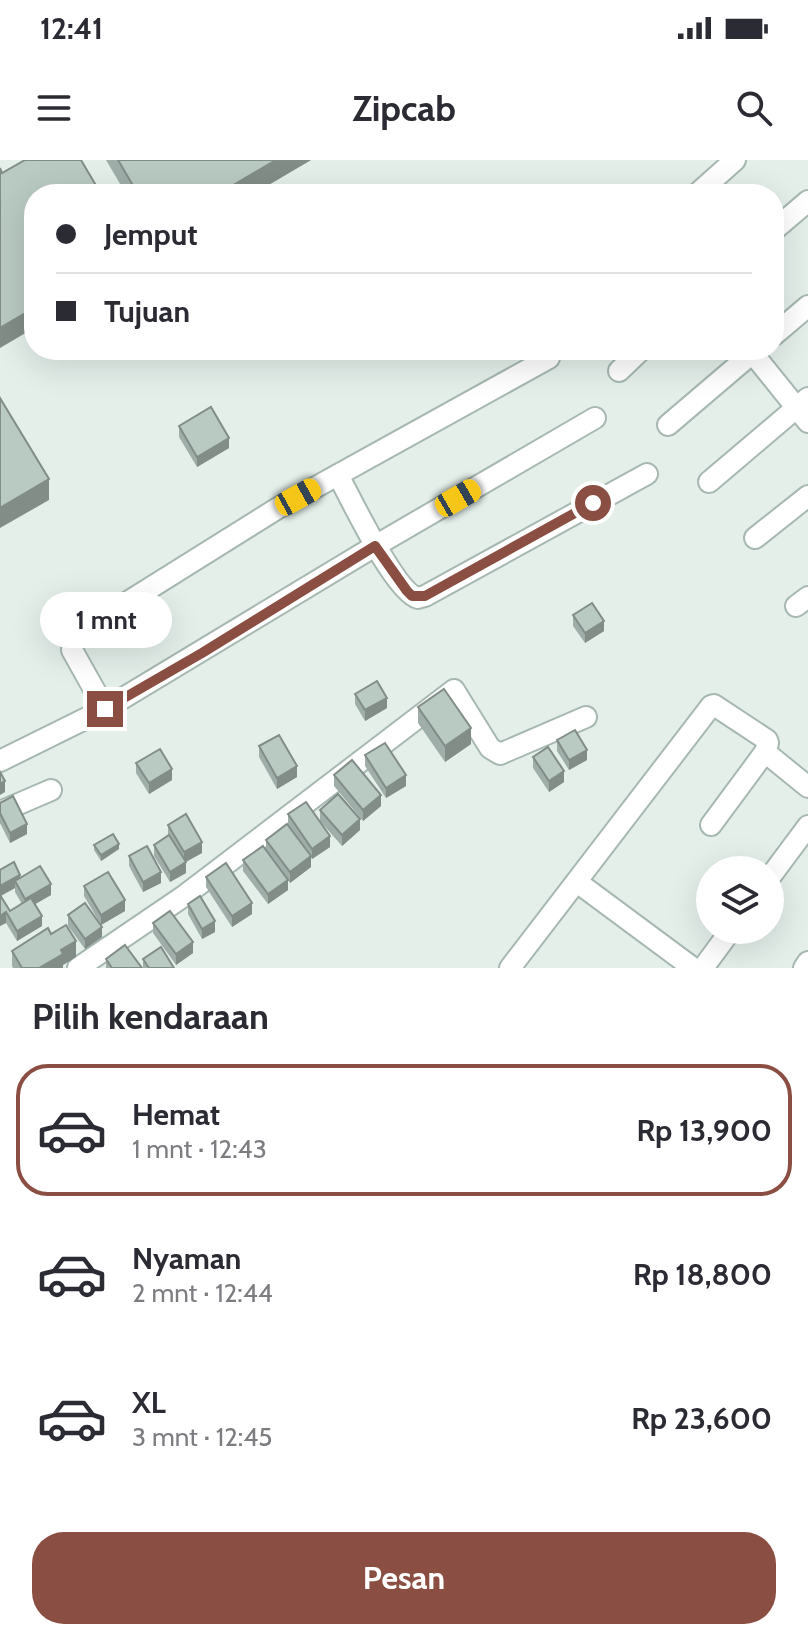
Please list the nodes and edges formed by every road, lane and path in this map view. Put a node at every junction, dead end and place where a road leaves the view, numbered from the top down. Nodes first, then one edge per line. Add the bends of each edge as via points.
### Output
1 (735, 160) edge
2 (708, 184) edge
3 (808, 201) edge
4 (784, 221) edge
5 (808, 306) edge
6 (784, 326) edge
7 (545, 360) edge
8 (631, 360) edge
9 (743, 360) edge
10 (761, 360) edge
11 (619, 371) dead end
12 (804, 409) edge
13 (595, 418) dead end
14 (668, 425) dead end
15 (647, 474) dead end
16 (338, 475) junction
17 (709, 482) dead end
18 (808, 496) edge
19 (755, 538) dead end
20 (375, 546) junction
21 (105, 709) junction
22 (586, 717) dead end
23 (765, 752) junction
24 (0, 761) edge
25 (808, 787) edge
26 (51, 790) dead end
27 (0, 812) edge
28 (711, 825) dead end
29 (808, 826) edge
30 (784, 858) edge
31 (577, 882) junction
32 (721, 944) edge
33 (808, 962) edge
34 (78, 968) edge
35 (510, 968) edge
36 (693, 968) edge
37 (703, 968) edge
38 (804, 968) edge

1 - 2 street
3 - 4 street
5 - 6 street
7 - 16 street
8 - 11 street
9 - 14 street
10 - 12 street
12 - 17 street
13 - 20 street
15 - 20 street via 425,596 407,591
16 - 20 street
16 - 21 street via 75,635 72,650
18 - 19 street
20 - 21 street
21 - 24 street
22 - 34 street via 500,754 490,748 454,690 184,896
23 - 25 street
23 - 28 street
23 - 31 street via 767,740 711,706
26 - 27 street
29 - 30 street
31 - 35 street
31 - 36 street
32 - 37 street
33 - 38 street

